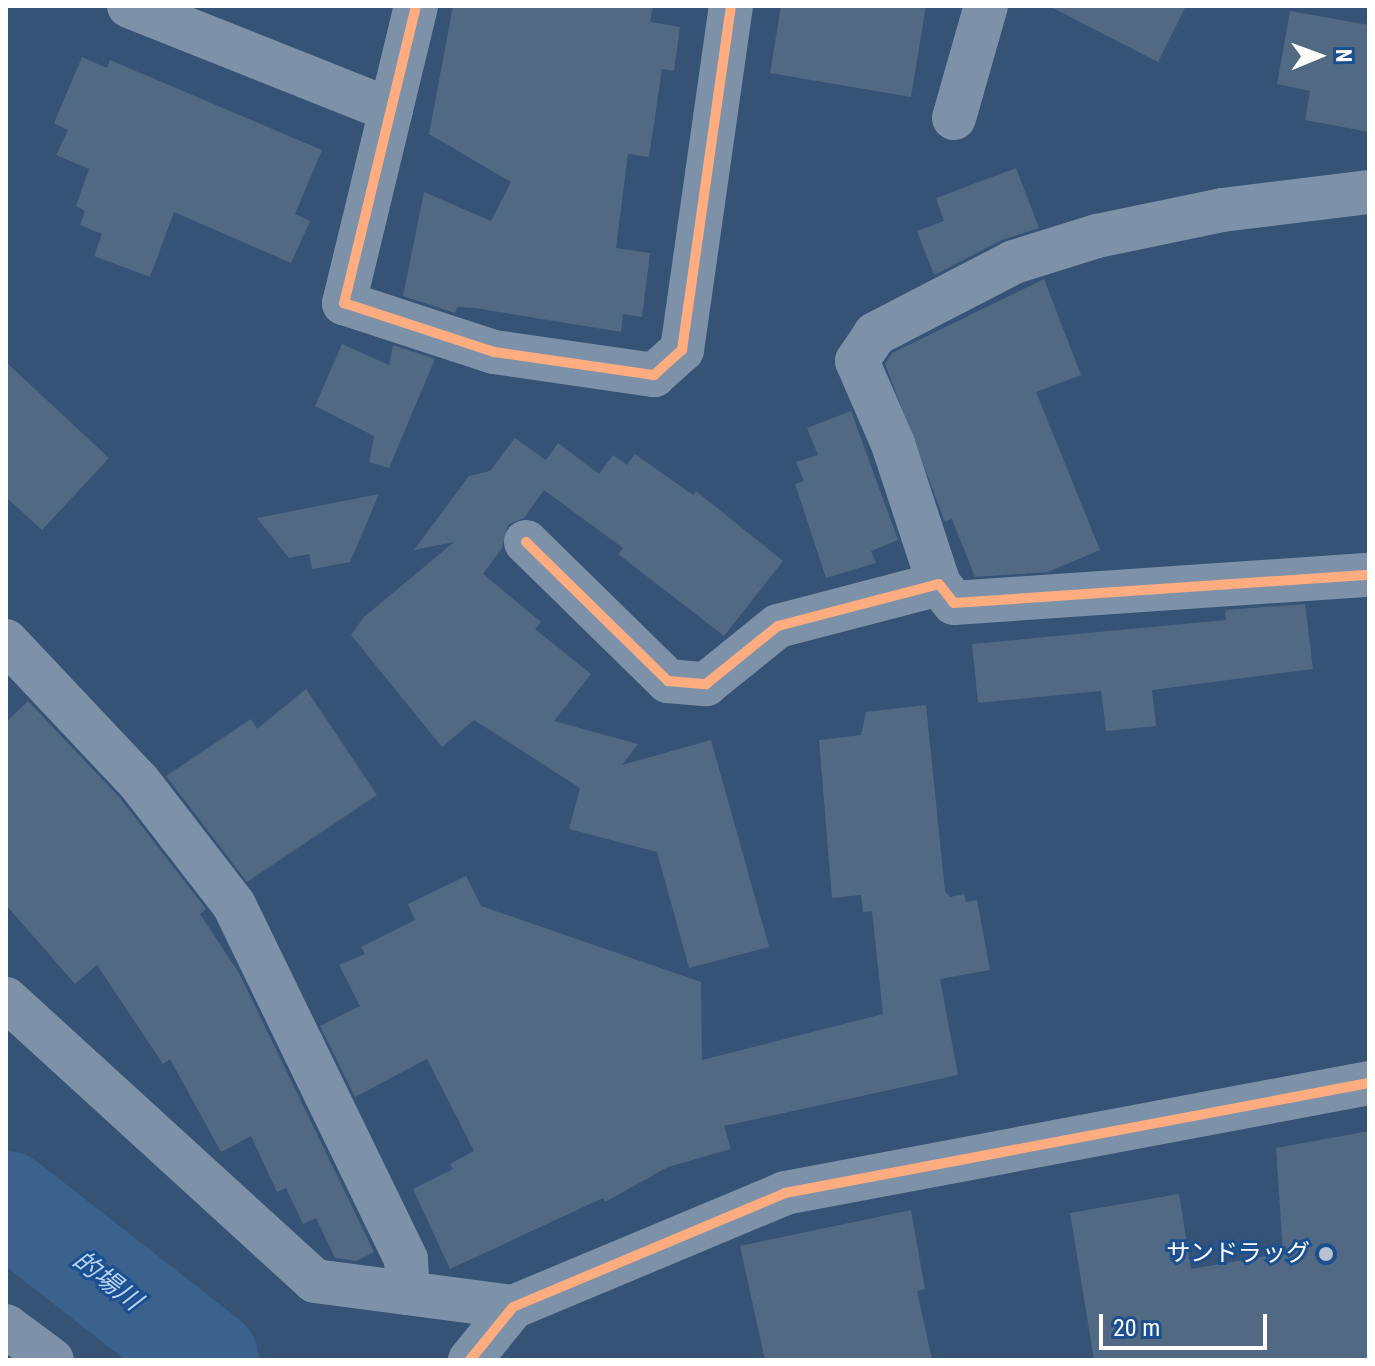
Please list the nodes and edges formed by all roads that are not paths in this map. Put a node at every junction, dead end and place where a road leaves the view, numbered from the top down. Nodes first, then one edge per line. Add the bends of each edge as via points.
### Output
1 (129, 6) edge
2 (416, 6) edge
3 (731, 6) edge
4 (986, 6) edge
5 (391, 110) junction
6 (954, 118) dead end
7 (1369, 192) edge
8 (526, 542) dead end
9 (1369, 575) edge
10 (939, 584) junction
11 (6, 641) edge
12 (6, 999) edge
13 (1369, 1083) edge
14 (408, 1293) junction
15 (513, 1307) junction
16 (6, 1326) edge
17 (52, 1360) edge
18 (470, 1360) edge

1 - 5 street
2 - 5 street
3 - 5 street via 682,350 654,375 494,352 344,303
4 - 6 street
7 - 10 street via 1222,210 1097,236 1014,262 875,334 857,361 893,444
8 - 10 street via 668,681 706,684 778,626
9 - 10 street via 954,603
11 - 14 street via 139,782 234,905 406,1260
12 - 14 street via 315,1281
13 - 15 street via 785,1193
14 - 15 street
15 - 18 street
16 - 17 street

